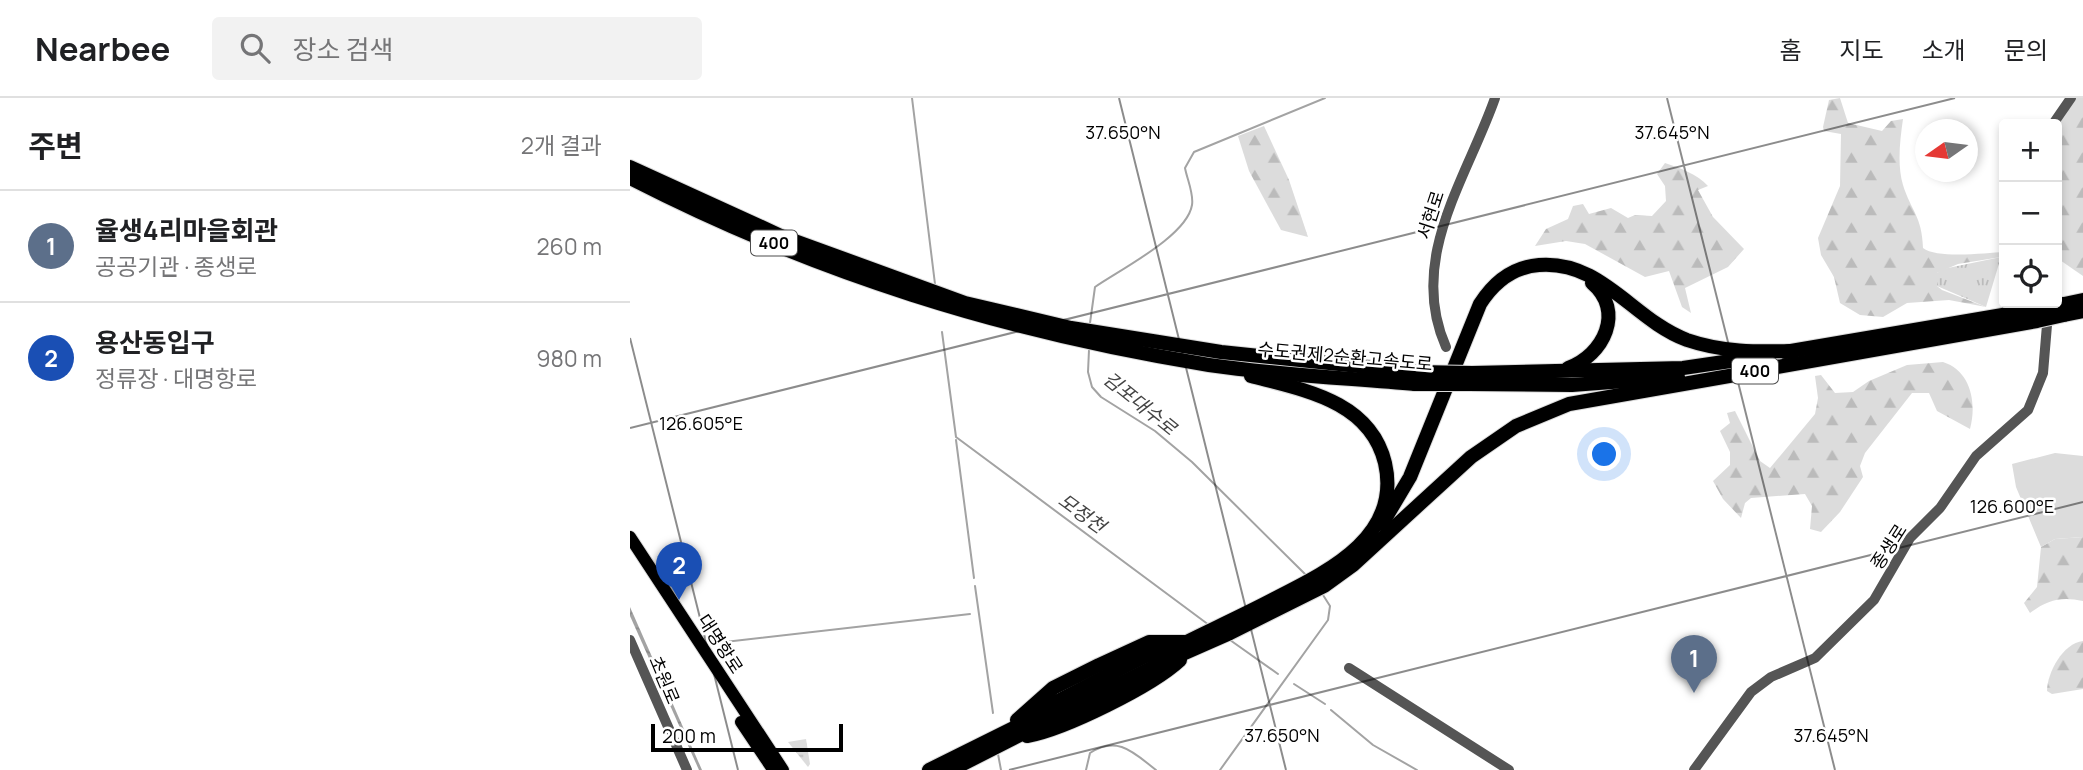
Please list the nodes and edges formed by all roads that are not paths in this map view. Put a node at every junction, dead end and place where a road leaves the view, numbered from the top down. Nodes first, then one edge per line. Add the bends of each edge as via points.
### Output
1 (1495, 98) edge
2 (2071, 98) edge
3 (2056, 119) edge
4 (630, 167) edge
5 (630, 178) edge
6 (922, 293) junction
7 (2083, 300) edge
8 (2048, 308) edge
9 (2064, 310) junction
10 (2083, 311) edge
11 (2035, 316) junction
12 (1100, 339) junction
13 (1446, 347) dead end
14 (1792, 351) junction
15 (1211, 365) junction
16 (1527, 372) junction
17 (1752, 372) junction
18 (1416, 378) junction
19 (1471, 379) junction
20 (630, 537) edge
21 (1371, 542) junction
22 (630, 548) edge
23 (630, 640) edge
24 (1349, 668) dead end
25 (1010, 734) junction
26 (687, 770) edge
27 (773, 770) edge
28 (783, 770) edge
29 (929, 770) edge
30 (951, 770) edge
31 (1509, 770) edge
32 (1694, 770) edge

1 - 13 street, 서현로 via 1437,244 1436,316
2 - 3 street
4 - 6 highway, 수도권제2순환고속도로 / 400 via 781,236
5 - 6 highway, 수도권제2순환고속도로 / 400 via 801,255
6 - 12 highway, 수도권제2순환고속도로 / 400
7 - 9 highway, 수도권제2순환고속도로 / 400
8 - 32 street, 종생로 via 2043,373 2028,410 1976,456 1940,508 1910,538 1874,600 1815,658 1771,677 1751,692
9 - 10 highway, 수도권제2순환고속도로 / 400
9 - 11 highway, 수도권제2순환고속도로 / 400, bridge
11 - 14 highway, 수도권제2순환고속도로 / 400
11 - 17 highway, 수도권제2순환고속도로 / 400
12 - 15 highway, 수도권제2순환고속도로 / 400
12 - 18 highway, 수도권제2순환고속도로 / 400
14 - 16 highway, 수도권제2순환고속도로 / 400 via 1683,368
14 - 21 highway via 1715,348 1686,339 1645,317 1588,273 1561,264 1520,268 1496,282 1480,304 1402,496
15 - 18 highway, 수도권제2순환고속도로 / 400
15 - 21 highway via 1322,397 1365,423 1382,453 1387,485
16 - 19 highway, 수도권제2순환고속도로 / 400
16 - 21 highway via 1560,371 1584,361 1600,346 1609,310 1606,298 1588,280 1559,271 1530,273 1507,284 1487,303 1410,492
17 - 19 highway, 수도권제2순환고속도로 / 400 via 1572,385
17 - 21 highway via 1591,399 1545,412 1494,439
18 - 19 highway, 수도권제2순환고속도로 / 400, bridge
20 - 28 main road, 대명항로
21 - 25 highway via 1321,581
22 - 27 main road, 대명항로
23 - 26 street, 초원로
24 - 31 street
25 - 29 highway
25 - 30 highway

